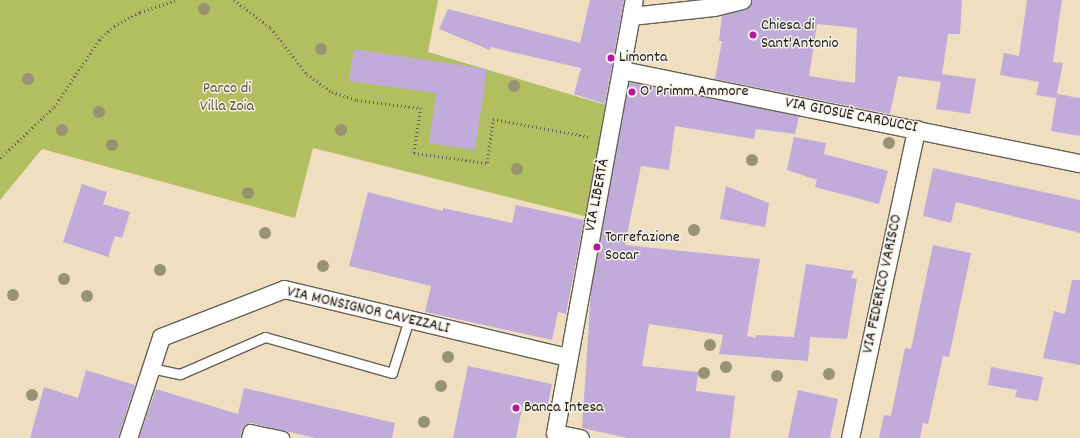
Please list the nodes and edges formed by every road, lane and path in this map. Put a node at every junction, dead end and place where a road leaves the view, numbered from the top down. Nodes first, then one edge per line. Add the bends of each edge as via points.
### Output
1 (176, 0) edge
2 (234, 0) edge
3 (742, 0) edge
4 (633, 8) edge
5 (622, 70) junction
6 (916, 129) junction
7 (609, 140) junction
8 (0, 158) edge
9 (1080, 163) edge
10 (408, 319) junction
11 (567, 357) junction
12 (151, 368) junction
13 (555, 435) edge
14 (128, 438) edge
15 (248, 438) edge
16 (282, 438) edge
17 (580, 438) edge
18 (850, 438) edge

1 - 8 path via 140,12 114,26 99,40 54,107
2 - 7 path via 271,28 307,74 332,92 357,100 421,108 414,152 487,163 493,119
3 - 4 street via 714,6
4 - 5 street, VIA LIBERTÀ
5 - 6 street, VIA GIOSUÈ CARDUCCI
5 - 7 street, VIA LIBERTÀ
6 - 9 street, VIA GIOSUÈ CARDUCCI
6 - 18 street, VIA FEDERICO VARISCO
7 - 11 street, VIA LIBERTÀ
10 - 11 street, VIA MONSIGNOR CAVEZZALI
10 - 12 street, VIA MONSIGNOR CAVEZZALI via 284,289 161,337
10 - 12 lane via 392,373 265,337 180,374
11 - 13 street, VIA LIBERTÀ
12 - 14 street, VIA MONSIGNOR CAVEZZALI
13 - 17 street
15 - 16 street via 250,431

